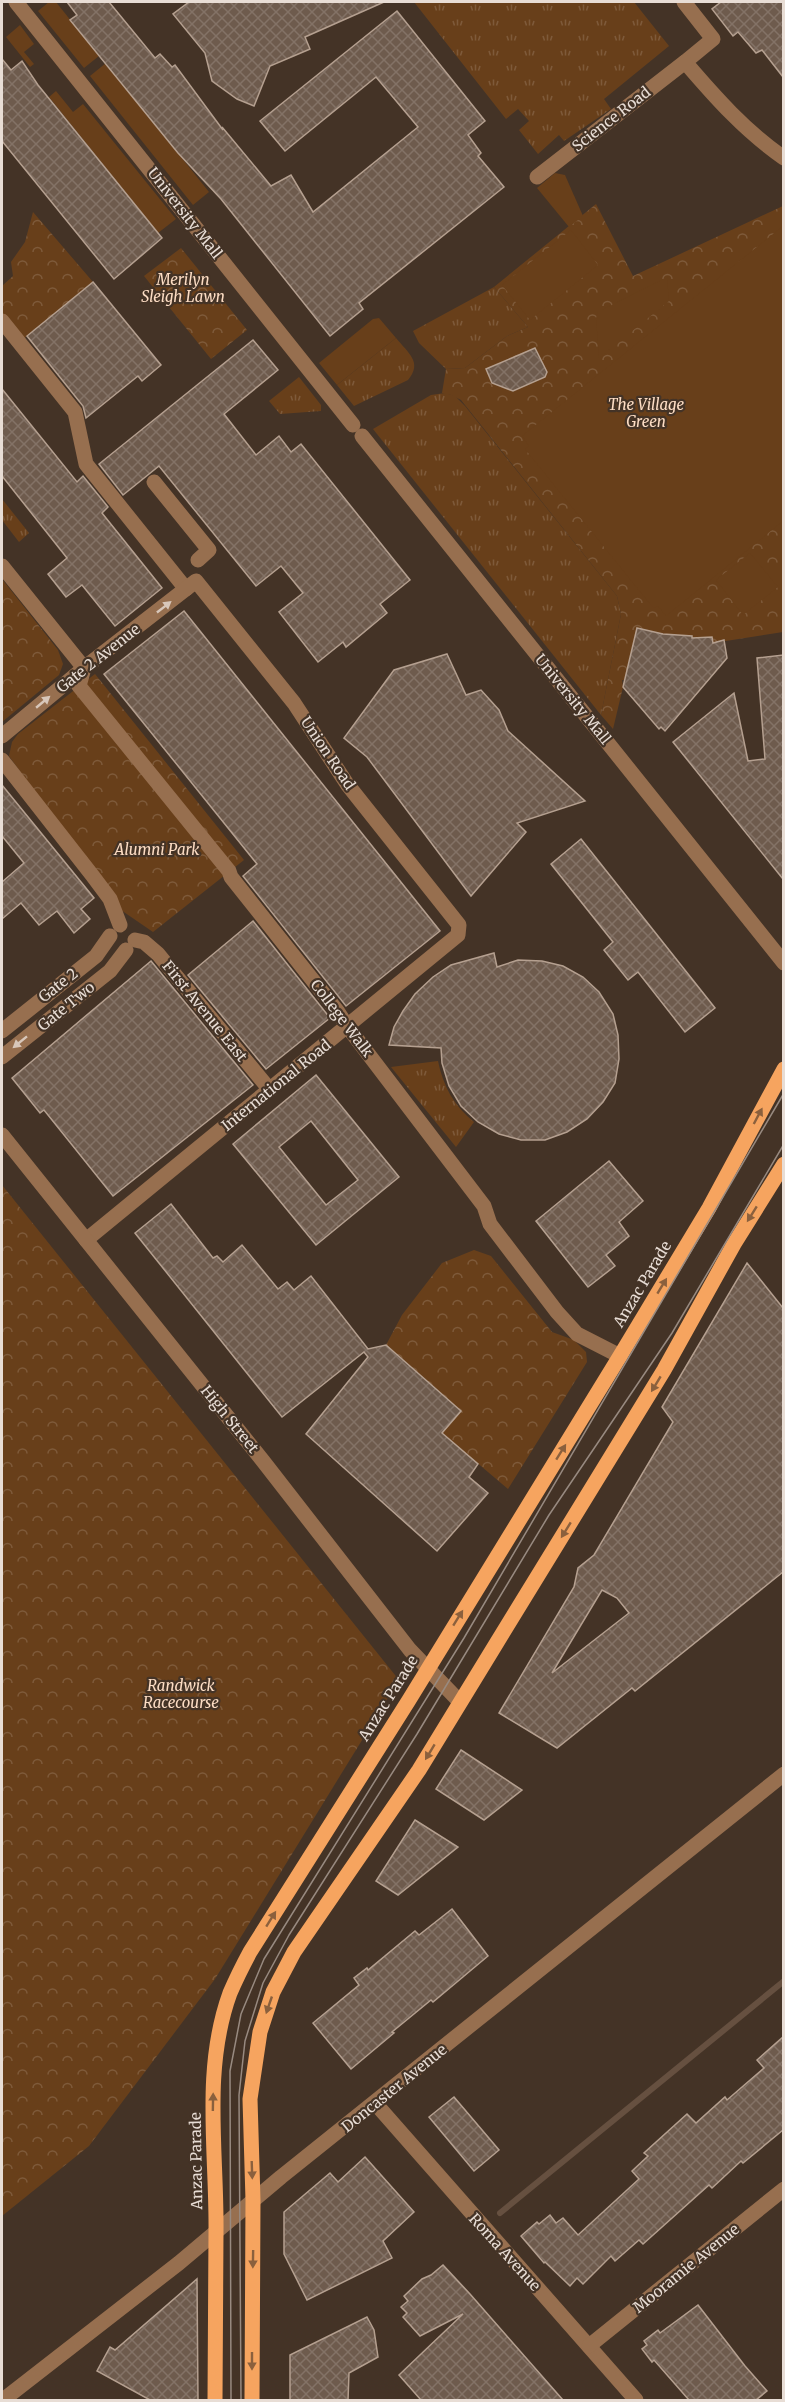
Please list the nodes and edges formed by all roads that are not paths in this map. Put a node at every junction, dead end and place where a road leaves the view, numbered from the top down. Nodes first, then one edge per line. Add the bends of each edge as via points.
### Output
1 (16, 2) edge
2 (684, 2) edge
3 (685, 62) junction
4 (783, 158) edge
5 (537, 177) dead end
6 (2, 321) edge
7 (154, 482) dead end
8 (2, 566) edge
9 (186, 583) junction
10 (84, 668) junction
11 (2, 736) edge
12 (2, 760) edge
13 (459, 925) joint
14 (116, 931) junction
15 (130, 945) junction
16 (783, 963) edge
17 (347, 1026) junction
18 (2, 1031) edge
19 (2, 1057) edge
20 (783, 1069) edge
21 (270, 1089) junction
22 (2, 1135) edge
23 (783, 1164) edge
24 (86, 1240) junction
25 (620, 1356) junction
26 (428, 1668) junction
27 (460, 1702) junction
28 (783, 1774) edge
29 (375, 2103) junction
30 (783, 2189) edge
31 (253, 2200) junction
32 (216, 2231) junction
33 (589, 2346) junction
34 (3, 2400) edge
35 (215, 2400) edge
36 (252, 2400) edge
37 (636, 2400) edge

1 - 16 street, University Mall
2 - 3 street, Science Road via 713,39
3 - 4 street via 720,103
3 - 5 street, Science Road
6 - 9 street, Union Road via 75,412 86,464
7 - 9 street, Gate 2 Avenue via 209,550 195,562
8 - 10 street
10 -> 9 street, Gate 2 Avenue
9 - 13 street, Union Road via 294,703 347,784
11 -> 10 street, Gate 2 Avenue
10 - 17 street, College Walk via 79,686 230,871
12 - 14 street via 110,899
13 - 17 street, International Road via 458,935
14 - 15 street via 131,929
14 - 15 street via 114,947
14 - 18 street, Gate 2 via 96,956
15 -> 19 street, Gate Two via 110,970
15 - 21 street, First Avenue East via 144,942 158,954
17 - 21 street, International Road
17 - 25 street, College Walk via 484,1206 490,1224 557,1312 578,1334
25 -> 20 main road, Anzac Parade via 709,1208
21 - 24 street, International Road
22 - 24 street, High Street
23 -> 27 main road via 664,1371
24 - 26 street, High Street
26 -> 25 main road, Anzac Parade
26 - 27 street, High Street
32 -> 26 main road, Anzac Parade via 214,2078 219,2034 230,1993 250,1952
27 -> 31 main road via 294,1952 273,1992 251,2087
28 - 29 street, Doncaster Avenue
29 - 31 street, Doncaster Avenue
29 - 33 street, Roma Avenue
30 - 33 street, Mooramie Avenue
31 - 32 street, Doncaster Avenue
31 -> 36 main road
32 - 34 street, Doncaster Avenue
32 - 35 main road, Anzac Parade
33 - 37 street, Roma Avenue

